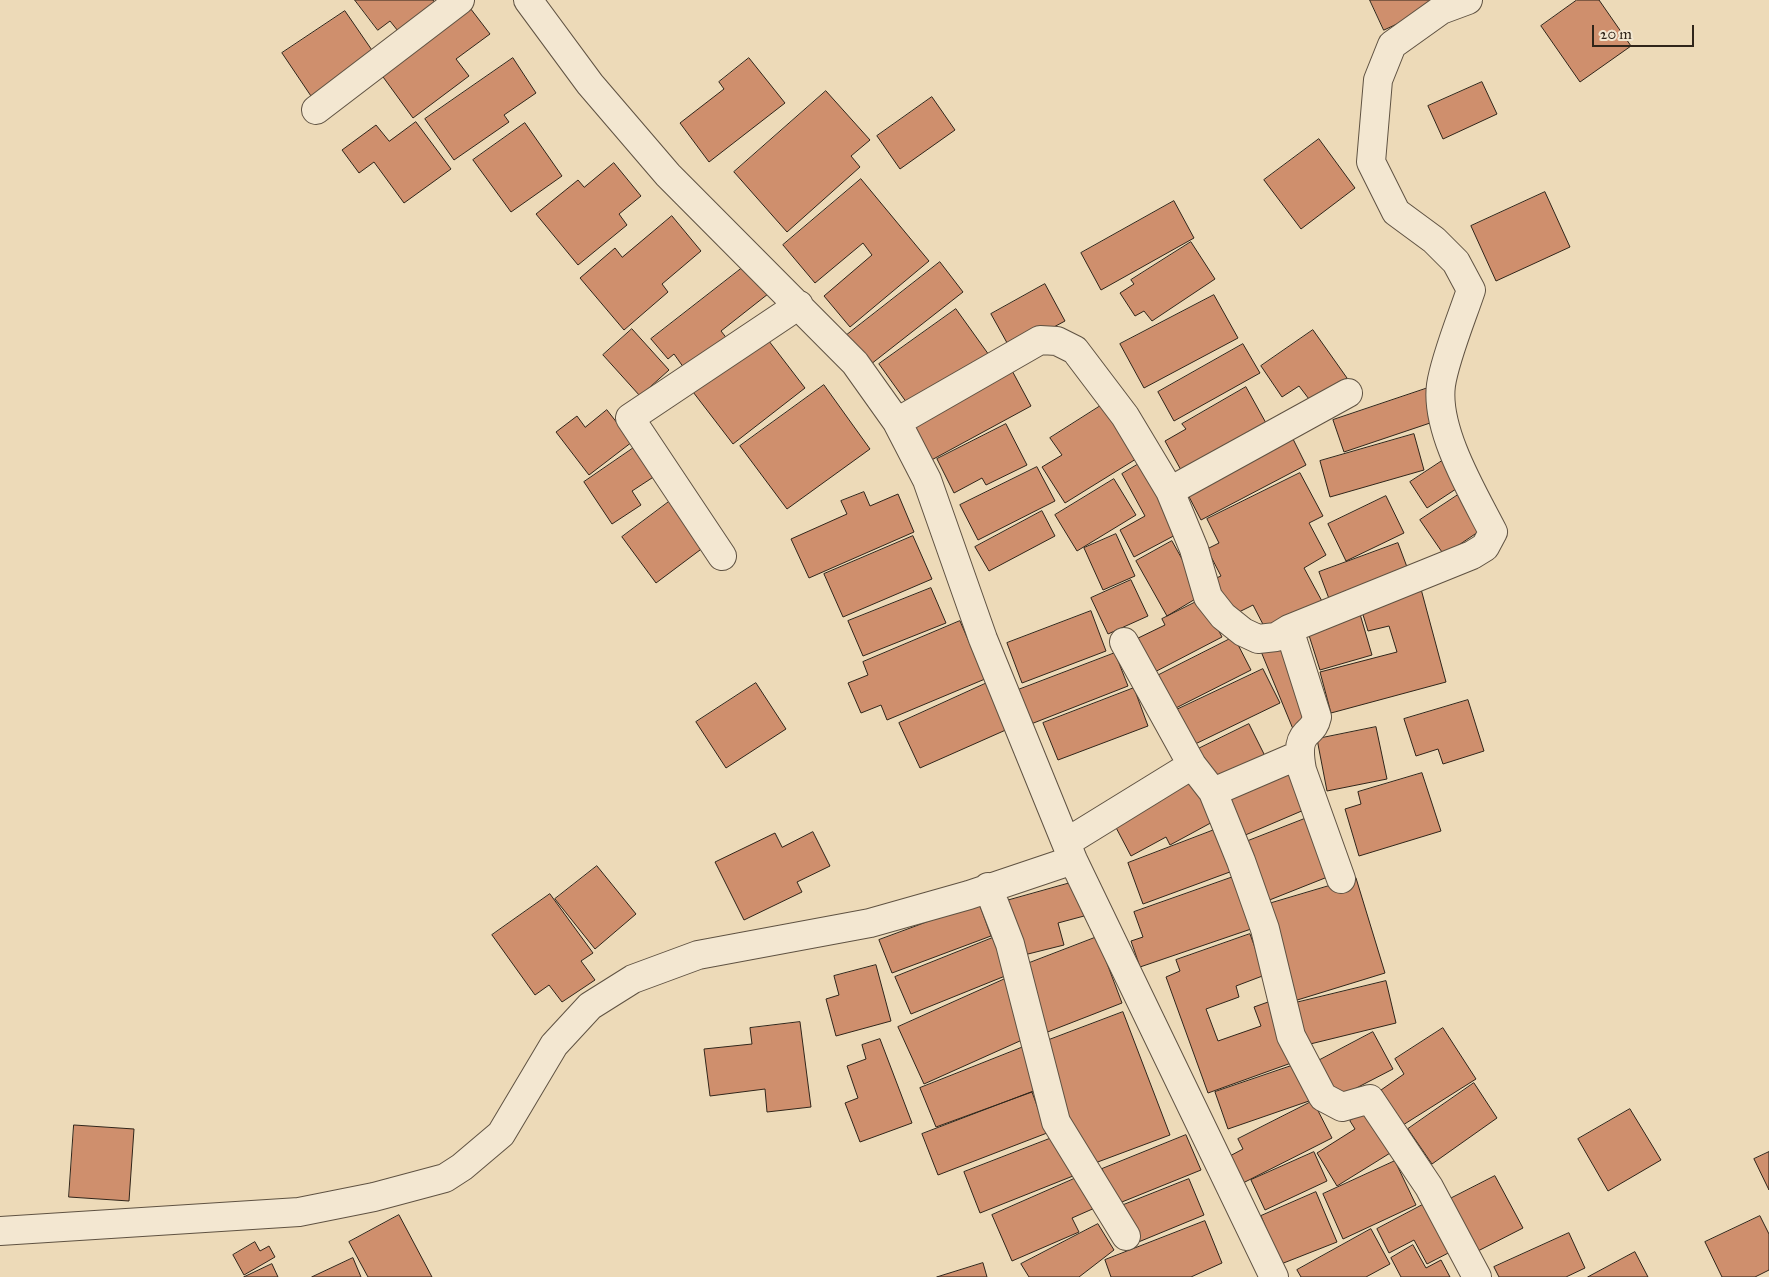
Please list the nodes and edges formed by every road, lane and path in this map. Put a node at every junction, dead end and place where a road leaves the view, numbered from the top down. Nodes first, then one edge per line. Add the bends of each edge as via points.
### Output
1 (460, 0) edge
2 (528, 0) edge
3 (1468, 0) edge
4 (316, 110) dead end
5 (799, 305) junction
6 (1348, 393) dead end
7 (897, 422) junction
8 (1170, 491) junction
9 (722, 556) dead end
10 (1289, 630) junction
11 (1124, 642) dead end
12 (1299, 755) junction
13 (1192, 765) junction
14 (1213, 792) junction
15 (1070, 851) junction
16 (1341, 879) dead end
17 (988, 887) junction
18 (0, 1231) edge
19 (1126, 1236) dead end
20 (1274, 1277) edge
21 (1477, 1277) edge

1 - 4 street
2 - 5 street via 590,84 668,175
3 - 10 street via 1441,10 1392,45 1378,80 1371,162 1396,212 1451,257 1472,290 1441,386 1442,418 1458,460 1493,532 1485,546 1472,555
5 - 7 street via 855,363
5 - 9 street via 630,418
6 - 8 street
7 - 8 street via 1040,340 1057,341 1075,350 1114,402
7 - 15 street via 926,480 983,640
8 - 10 street via 1194,549 1208,597 1223,616 1258,640 1276,637
10 - 12 street via 1317,717 1302,740
11 - 13 street
12 - 14 street
12 - 16 street
13 - 14 street
13 - 15 street
14 - 21 street via 1265,929 1291,1036 1323,1097 1342,1107 1370,1099 1429,1187
15 - 17 street
15 - 20 street
17 - 18 street via 870,923 698,955 633,979 590,1006 554,1045 501,1134 445,1178 299,1212
17 - 19 street via 1010,944 1056,1122

